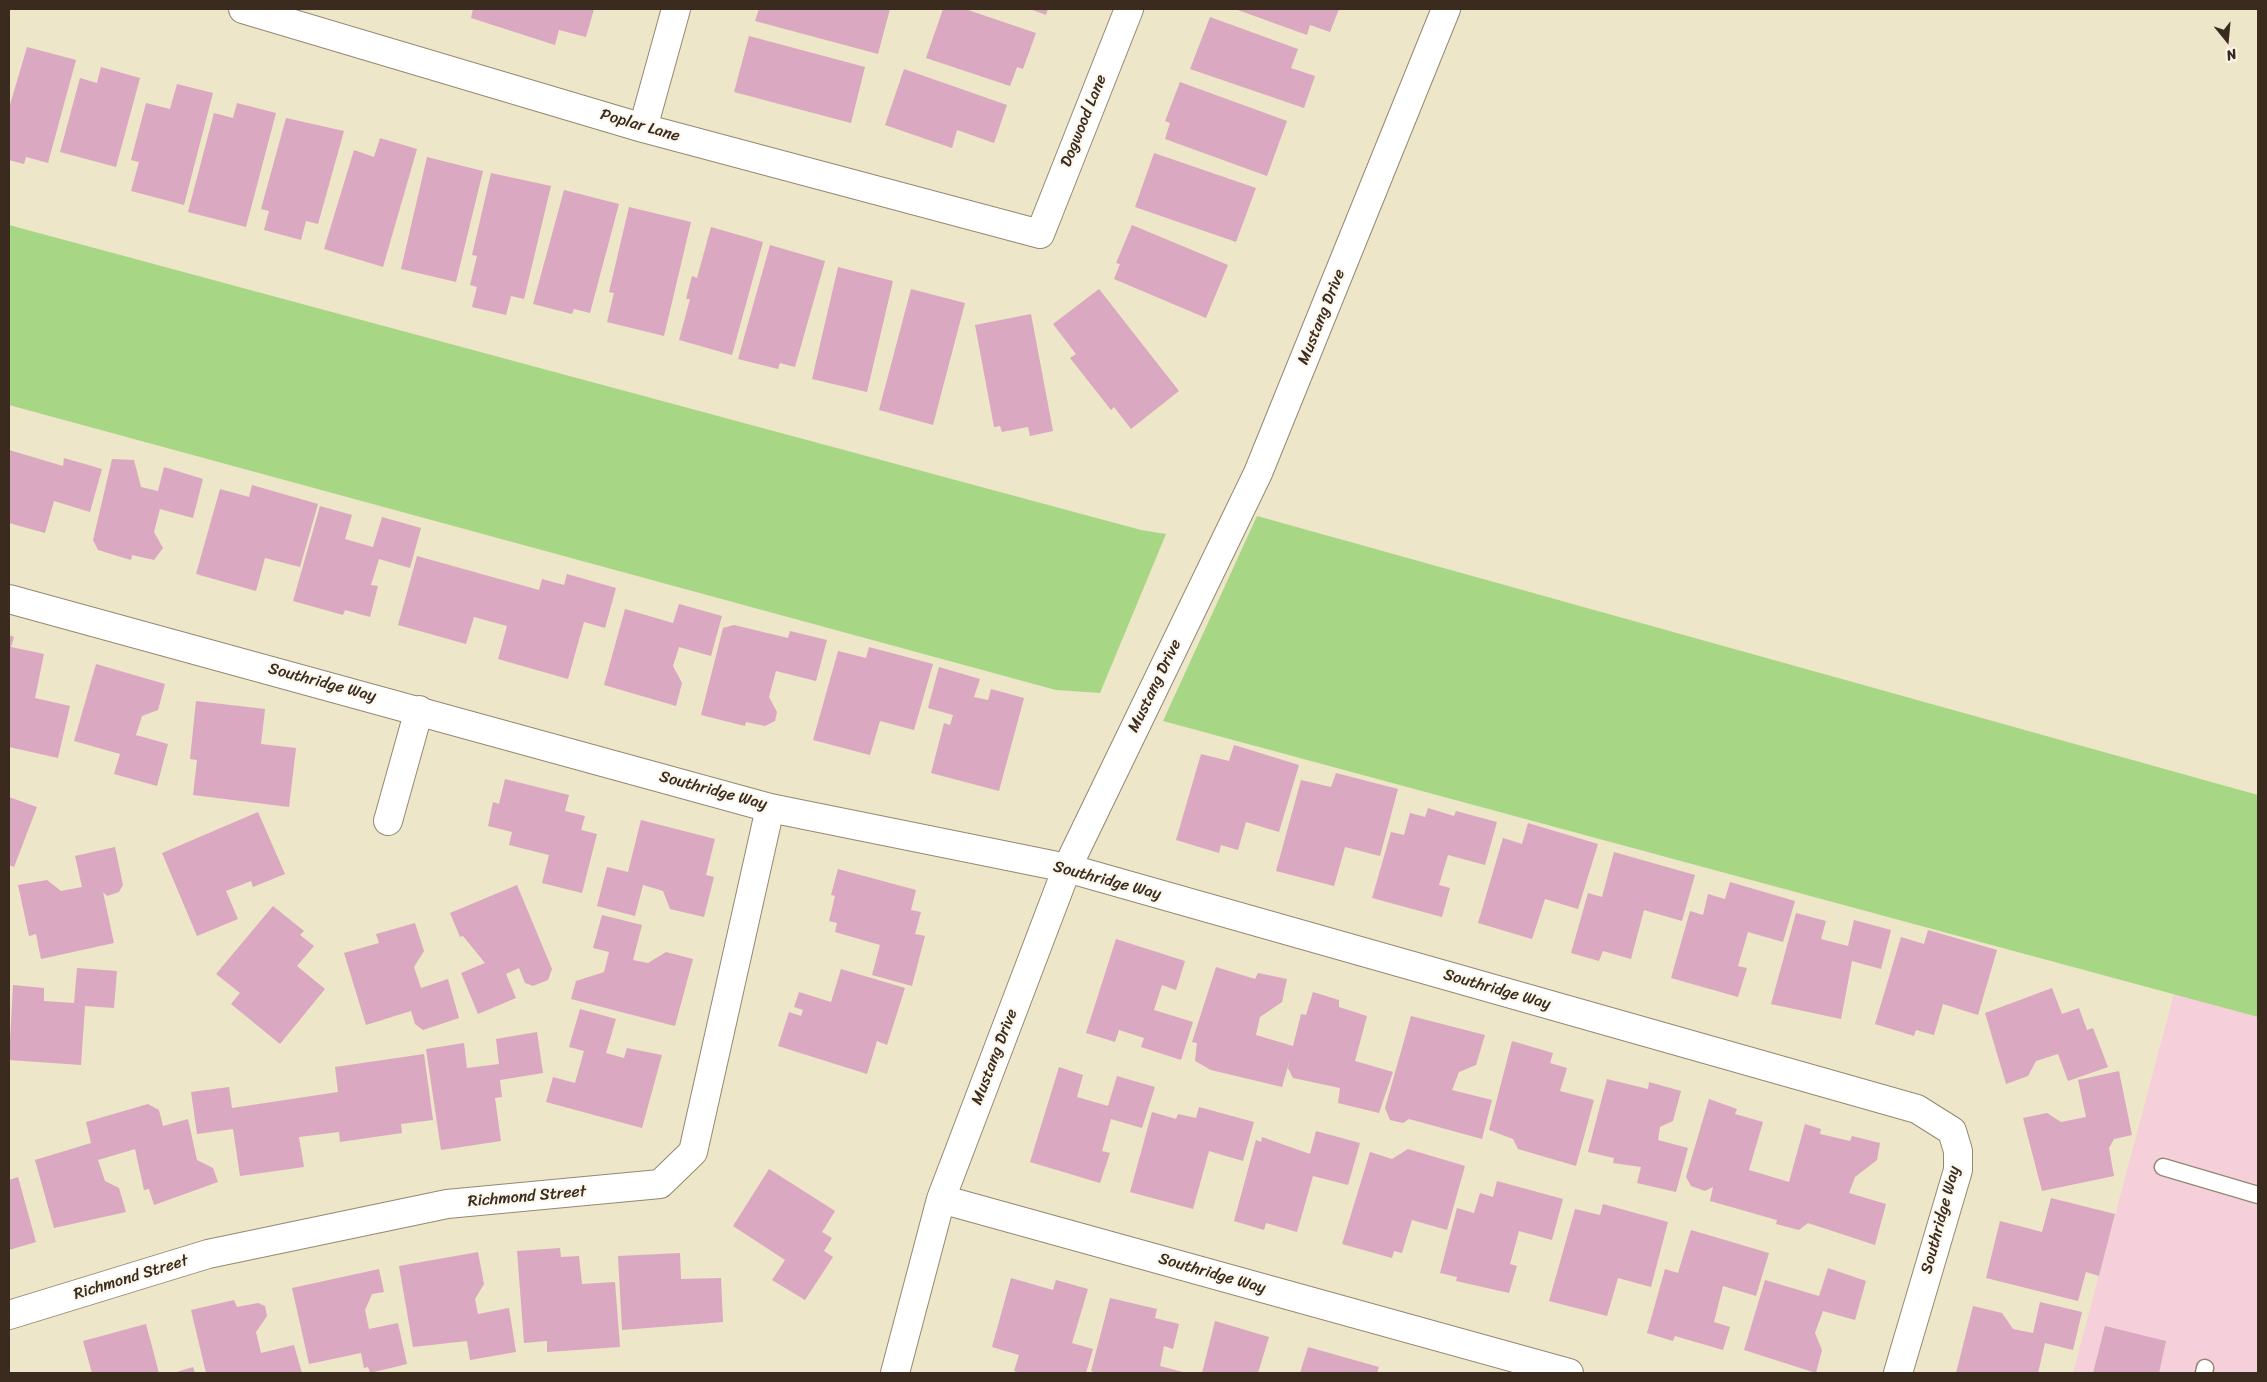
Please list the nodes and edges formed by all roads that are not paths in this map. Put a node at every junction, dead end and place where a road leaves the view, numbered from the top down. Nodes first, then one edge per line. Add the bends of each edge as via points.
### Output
1 (243, 9) edge
2 (676, 9) edge
3 (1129, 9) edge
4 (1446, 9) edge
5 (643, 128) junction
6 (1040, 234) joint
7 (9, 599) edge
8 (419, 710) junction
9 (770, 808) junction
10 (388, 820) dead end
11 (1067, 868) junction
12 (2163, 1167) dead end
13 (2258, 1195) edge
14 (941, 1199) junction
15 (9, 1315) edge
16 (895, 1373) edge
17 (1569, 1373) edge
18 (1898, 1373) edge

1 - 5 street, Poplar Lane
2 - 5 street
3 - 6 street, Dogwood Lane
4 - 11 street, Mustang Drive via 1258,473
5 - 6 street, Poplar Lane
7 - 8 street, Southridge Way
8 - 9 street, Southridge Way
8 - 10 street
9 - 11 street, Southridge Way
9 - 15 street, Richmond Street via 693,1152 660,1184 447,1204 208,1254
11 - 14 street, Mustang Drive
11 - 18 street, Southridge Way via 1917,1109 1936,1119 1952,1131 1958,1151 1958,1170
12 - 13 lane
14 - 16 street, Mustang Drive
14 - 17 street, Southridge Way

